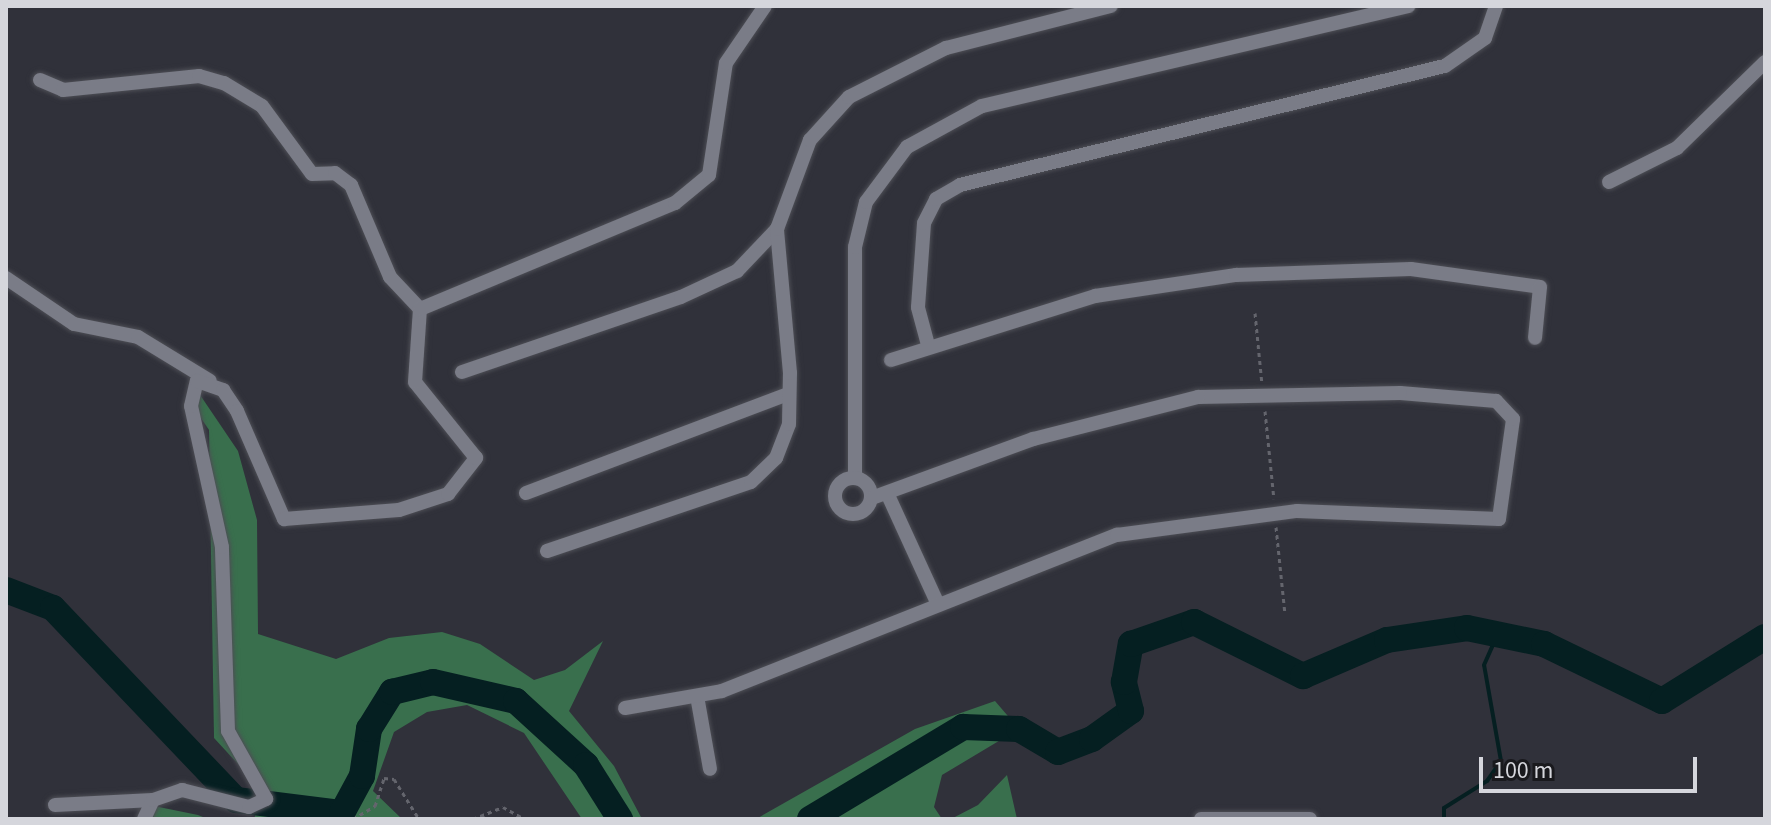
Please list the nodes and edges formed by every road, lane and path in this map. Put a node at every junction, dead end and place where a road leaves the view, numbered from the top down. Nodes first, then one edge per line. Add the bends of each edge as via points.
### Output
1 (765, 6) edge
2 (1111, 6) edge
3 (1408, 6) edge
4 (1496, 6) edge
5 (1765, 62) edge
6 (40, 80) dead end
7 (1609, 182) dead end
8 (777, 229) junction
9 (6, 278) edge
10 (420, 309) junction
11 (1255, 313) dead end
12 (1535, 338) dead end
13 (928, 345) junction
14 (891, 360) dead end
15 (462, 372) dead end
16 (210, 381) junction
17 (1263, 391) junction
18 (788, 394) junction
19 (855, 477) junction
20 (526, 493) dead end
21 (887, 493) junction
22 (872, 498) junction
23 (1275, 514) junction
24 (547, 551) dead end
25 (937, 602) junction
26 (1285, 614) dead end
27 (697, 696) junction
28 (625, 708) dead end
29 (710, 769) dead end
30 (153, 800) junction
31 (55, 805) dead end
32 (144, 819) edge
33 (353, 819) edge
34 (419, 819) edge
35 (473, 819) edge
36 (525, 819) edge
37 (1201, 819) edge
38 (1310, 819) edge

1 - 10 street via 726,63 709,175 675,203
2 - 8 street via 946,48 849,97 810,140
3 - 19 street via 982,106 907,147 866,202 855,247
4 - 13 street via 1485,38 1445,66 960,185 936,199 924,223 918,307
5 - 7 street via 1677,148
6 - 10 street via 63,90 188,76 224,83 262,106 312,174 335,173 351,185 390,277
8 - 15 street via 737,271 681,297
8 - 18 street via 789,311
9 - 16 street via 74,324 138,337
10 - 16 street via 415,382 476,458 448,494 384,512 284,519 237,411
11 - 17 path
12 - 13 street via 1540,287 1411,269 1236,275 1095,296
13 - 14 street
16 - 30 street via 197,381 191,406 222,547 228,731 266,799 249,807 182,790
17 - 21 street via 1198,397 1033,439
17 - 23 path
17 - 23 street via 1496,401 1513,419 1499,519
18 - 20 street
18 - 24 street via 789,424 776,458 751,482
19 - 22 street
19 - 22 street via 838,484 842,510 860,513
21 - 22 street
21 - 25 street
23 - 25 street via 1117,535
23 - 26 path
25 - 27 street via 850,645
27 - 28 street
27 - 29 street
30 - 31 street
30 - 32 street
33 - 34 path via 375,806 384,778 394,779
35 - 36 path via 503,807
37 - 38 street

